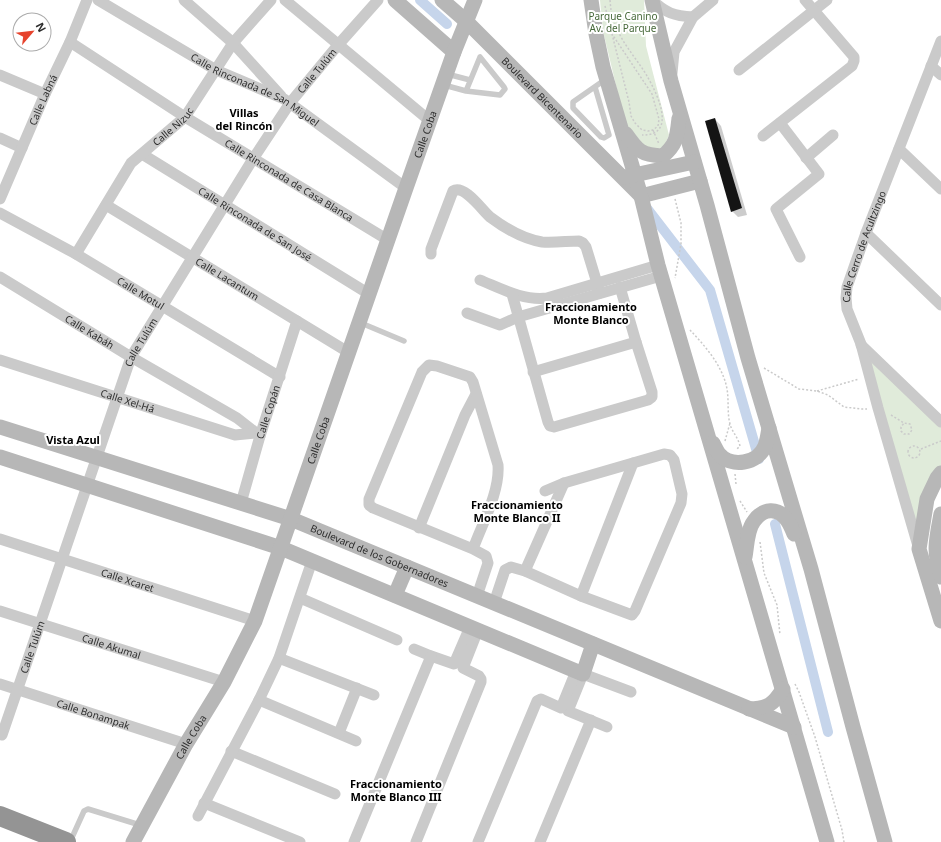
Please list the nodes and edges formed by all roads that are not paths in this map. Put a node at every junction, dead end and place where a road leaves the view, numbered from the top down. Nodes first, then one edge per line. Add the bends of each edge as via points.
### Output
1 (87, 0) edge
2 (98, 0) edge
3 (184, 0) edge
4 (271, 0) edge
5 (285, 0) edge
6 (378, 0) edge
7 (396, 0) edge
8 (442, 0) edge
9 (475, 0) edge
10 (591, 0) edge
11 (652, 0) edge
12 (714, 0) edge
13 (805, 0) edge
14 (827, 0) edge
15 (814, 10) junction
16 (693, 17) junction
17 (466, 21) junction
18 (941, 41) edge
19 (70, 42) junction
20 (233, 43) junction
21 (338, 45) junction
22 (454, 52) junction
23 (931, 66) junction
24 (216, 70) junction
25 (739, 70) dead end
26 (0, 75) edge
27 (941, 75) edge
28 (444, 80) junction
29 (470, 80) junction
30 (671, 81) junction
31 (601, 83) junction
32 (466, 90) junction
33 (45, 94) junction
34 (287, 101) junction
35 (680, 111) junction
36 (185, 117) junction
37 (430, 121) junction
38 (780, 122) junction
39 (629, 124) junction
40 (833, 135) dead end
41 (762, 136) dead end
42 (0, 138) edge
43 (22, 148) junction
44 (899, 148) junction
45 (142, 154) junction
46 (806, 158) junction
47 (254, 159) junction
48 (694, 162) junction
49 (629, 176) junction
50 (700, 180) junction
51 (406, 188) junction
52 (941, 189) edge
53 (641, 196) junction
54 (0, 199) edge
55 (106, 205) junction
56 (225, 205) junction
57 (0, 213) edge
58 (866, 233) junction
59 (388, 240) junction
60 (76, 254) junction
61 (431, 254) dead end
62 (800, 257) dead end
63 (192, 258) junction
64 (659, 270) junction
65 (0, 277) edge
66 (480, 280) dead end
67 (599, 288) junction
68 (620, 288) junction
69 (369, 294) junction
70 (512, 294) junction
71 (941, 305) edge
72 (163, 306) junction
73 (467, 313) dead end
74 (518, 317) junction
75 (297, 321) junction
76 (359, 322) junction
77 (404, 342) dead end
78 (636, 342) junction
79 (861, 344) junction
80 (348, 352) junction
81 (131, 357) junction
82 (0, 360) edge
83 (533, 372) junction
84 (280, 377) junction
85 (476, 394) junction
86 (117, 398) junction
87 (941, 422) edge
88 (0, 427) edge
89 (769, 427) junction
90 (706, 432) junction
91 (258, 435) junction
92 (0, 457) edge
93 (96, 458) junction
94 (632, 463) junction
95 (941, 473) edge
96 (564, 483) junction
97 (87, 485) junction
98 (545, 491) dead end
99 (241, 504) junction
100 (941, 514) edge
101 (291, 519) junction
102 (419, 528) junction
103 (939, 537) edge
104 (0, 539) edge
105 (281, 548) junction
106 (472, 549) junction
107 (919, 549) junction
108 (62, 559) junction
109 (315, 562) junction
110 (745, 563) junction
111 (407, 567) junction
112 (811, 569) junction
113 (525, 571) junction
114 (941, 577) edge
115 (395, 596) junction
116 (477, 596) junction
117 (581, 596) junction
118 (302, 599) junction
119 (494, 603) junction
120 (0, 611) edge
121 (941, 621) edge
122 (256, 622) junction
123 (40, 624) junction
124 (474, 629) junction
125 (397, 640) dead end
126 (593, 644) junction
127 (414, 648) dead end
128 (431, 656) junction
129 (279, 658) junction
130 (458, 666) junction
131 (579, 672) junction
132 (224, 682) junction
133 (0, 684) edge
134 (788, 685) junction
135 (357, 688) junction
136 (17, 690) junction
137 (631, 692) dead end
138 (374, 695) dead end
139 (259, 700) junction
140 (749, 709) junction
141 (565, 710) junction
142 (591, 720) junction
143 (608, 727) dead end
144 (794, 727) junction
145 (339, 733) junction
146 (2, 735) dead end
147 (356, 741) dead end
148 (186, 744) junction
149 (231, 751) junction
150 (335, 794) dead end
151 (204, 803) junction
152 (0, 816) edge
153 (198, 816) dead end
154 (142, 826) junction
155 (66, 842) edge
156 (69, 842) edge
157 (134, 842) edge
158 (300, 842) edge
159 (354, 842) edge
160 (416, 842) edge
161 (478, 842) edge
162 (540, 842) edge
163 (827, 842) edge
164 (885, 842) edge

1 - 19 street, Calle Labná
2 - 24 street, Calle Rinconada de San Miguel
3 - 20 street
4 - 20 street, Calle Nizuc
5 - 21 street
6 - 21 street, Calle Tulúm
7 - 22 main road
8 - 17 main road, Boulevard Bicentenario
9 - 17 main road, Calle Coba
10 - 31 main road
11 - 16 street via 672,14
11 - 30 main road
12 - 16 street
13 - 15 street
14 - 15 street
15 - 25 street
15 - 38 street via 854,57 854,61 852,66
16 - 30 street via 674,52
17 - 22 main road, Calle Coba
17 - 49 main road, Boulevard Bicentenario
18 - 23 street, Calle Cerro de Acultzingo
19 - 33 street, Calle Labná
19 - 36 street, Calle Rinconada de Casa Blanca
20 - 24 street, Calle Nizuc
20 - 34 street
21 - 34 street, Calle Tulúm
21 - 37 street
22 - 28 main road, Calle Coba
23 - 27 street
23 - 44 street, Calle Cerro de Acultzingo
24 - 34 street, Calle Rinconada de San Miguel
24 - 36 street, Calle Nizuc
26 - 33 street
28 - 29 lane
28 - 32 lane
28 - 37 main road, Calle Coba
29 - 32 lane
29 - 32 lane via 480,57 505,89 500,95
30 - 35 main road
31 - 31 lane via 573,102 573,108 604,138 609,134
31 - 39 main road
33 - 43 street, Calle Labná
34 - 47 street, Calle Tulúm
34 - 51 street, Calle Rinconada de San Miguel
35 - 39 main road via 677,138 672,148 663,156 648,155 636,148
35 - 48 main road
36 - 45 street, Calle Nizuc
36 - 47 street, Calle Rinconada de Casa Blanca
37 - 51 main road, Calle Coba
38 - 41 street
38 - 46 street
39 - 49 main road
40 - 46 street
42 - 43 street
43 - 54 street, Calle Labná
44 - 52 street
44 - 58 street, Calle Cerro de Acultzingo
45 - 55 street, Calle Nizuc via 131,163
45 - 56 street, Calle Rinconada de San José
46 - 62 street via 818,174 776,209
47 - 56 street, Calle Tulúm
47 - 59 street, Calle Rinconada de Casa Blanca
48 - 49 main road
48 - 50 main road
49 - 53 main road
50 - 53 main road
50 - 89 main road
51 - 59 main road, Calle Coba
53 - 64 main road
55 - 60 street, Calle Nizuc
55 - 63 street, Calle Lacantum
56 - 63 street, Calle Tulúm
56 - 69 street, Calle Rinconada de San José
57 - 60 street, Calle Motul
58 - 71 street
58 - 79 street, Calle Cerro de Acultzingo via 847,287 846,298 847,309
59 - 69 main road, Calle Coba
60 - 72 street, Calle Motul
61 - 67 street via 453,191 461,189 489,216 514,234 542,242 583,243
63 - 72 street, Calle Tulúm
63 - 75 street, Calle Lacantum
64 - 67 street
64 - 68 street
64 - 90 main road
65 - 81 street, Calle Kabáh
66 - 70 street
67 - 68 street
67 - 70 street via 537,299
67 - 74 street
68 - 78 street
69 - 76 main road, Calle Coba
70 - 74 street
72 - 81 street, Calle Tulúm
72 - 84 street, Calle Motul
73 - 74 street via 500,325
74 - 83 street
75 - 80 street, Calle Lacantum
75 - 84 street, Calle Copán
76 - 77 lane
76 - 80 main road, Calle Coba
78 - 83 street
78 - 83 street via 652,392 652,397 648,400 554,427 548,422
79 - 87 street
79 - 107 street, Calle Cerro de Acultzingo
80 - 101 main road, Calle Coba
81 - 86 street, Calle Tulúm
81 - 91 street, Calle Kabáh via 237,418
82 - 86 street, Calle Xel-Há
84 - 91 street, Calle Copán
85 - 102 street
85 - 102 street via 470,377 432,365 422,372 369,499 369,505 373,508
85 - 106 street via 498,465 498,475 497,487
86 - 91 street, Calle Xel-Há via 235,435
86 - 93 street, Calle Tulúm
88 - 93 main road, Boulevard de los Gobernadores
89 - 90 main road via 765,447 759,456 738,463 720,455
89 - 112 main road
90 - 110 main road
91 - 99 street, Calle Copán
92 - 97 main road
93 - 97 street, Calle Tulúm
93 - 99 main road, Boulevard de los Gobernadores
94 - 96 street
94 - 117 street
94 - 117 street via 664,454 670,455 674,460 680,484 681,503 632,615
95 - 107 main road via 927,499
96 - 98 street
96 - 113 street
97 - 105 main road
97 - 108 street, Calle Tulúm
99 - 101 main road, Boulevard de los Gobernadores
100 - 103 main road
101 - 105 main road, Calle Coba
101 - 111 main road, Boulevard de los Gobernadores
102 - 106 street
103 - 114 main road via 935,547
104 - 108 street, Calle Xcaret
105 - 109 main road
105 - 122 main road, Calle Coba
106 - 116 street via 486,556 488,562
107 - 121 main road
108 - 122 street, Calle Xcaret
108 - 123 street, Calle Tulúm
109 - 115 main road
109 - 118 street
110 - 112 main road via 748,536 753,521 764,511 772,510 781,513 788,520
110 - 134 main road
111 - 115 main road
111 - 116 main road, Boulevard de los Gobernadores
112 - 164 main road
113 - 117 street
113 - 119 street via 511,567 506,570
115 - 124 main road
116 - 119 main road, Boulevard de los Gobernadores
118 - 125 street
118 - 129 street
119 - 126 main road, Boulevard de los Gobernadores
120 - 123 street, Calle Akumal
122 - 132 main road, Calle Coba
123 - 132 street, Calle Akumal
123 - 136 street, Calle Tulúm
124 - 130 street
124 - 131 main road
126 - 131 main road
126 - 140 main road, Boulevard de los Gobernadores
127 - 128 street
128 - 130 street
128 - 159 street
129 - 135 street
129 - 139 street
130 - 160 street via 479,676 481,682
131 - 137 street
131 - 141 street
132 - 148 main road, Calle Coba
133 - 136 street, Calle Bonampak
134 - 140 main road via 773,703
134 - 144 main road
135 - 138 street
135 - 145 street
136 - 146 street, Calle Tulúm
136 - 148 street, Calle Bonampak
139 - 145 street
139 - 149 street
140 - 144 main road, Boulevard de los Gobernadores
141 - 142 street
141 - 161 street via 541,699 538,701
142 - 143 street
142 - 162 street
144 - 163 main road
145 - 147 street
148 - 154 main road, Calle Coba
149 - 150 street
149 - 151 street
151 - 153 street
151 - 158 street
152 - 155 highway
154 - 156 lane via 88,809 84,811
154 - 157 main road, Calle Coba

